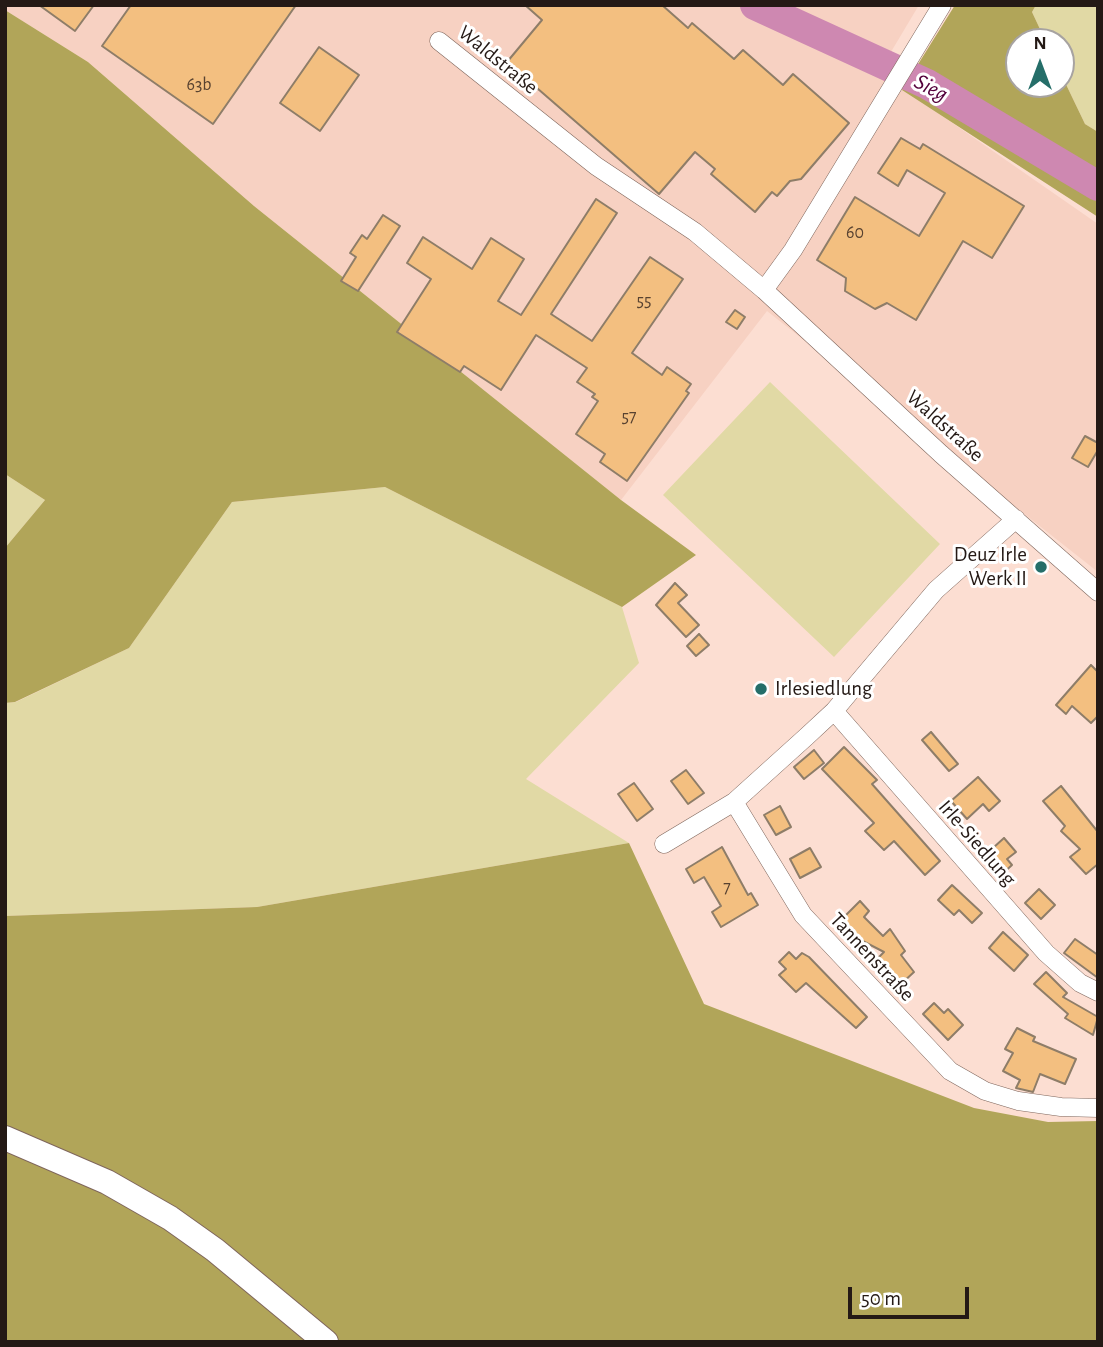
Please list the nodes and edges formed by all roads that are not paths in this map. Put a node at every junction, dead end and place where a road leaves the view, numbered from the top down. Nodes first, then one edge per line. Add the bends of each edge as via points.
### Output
1 (942, 5) edge
2 (439, 41) dead end
3 (764, 290) junction
4 (1016, 519) junction
5 (1098, 592) edge
6 (834, 711) junction
7 (734, 802) junction
8 (664, 844) dead end
9 (1098, 992) edge
10 (1098, 1108) edge
11 (5, 1138) edge
12 (326, 1342) edge

1 - 3 street
2 - 3 street, Waldstraße via 596,166 695,232
3 - 4 street, Waldstraße
4 - 5 street, Waldstraße
4 - 6 street via 936,590
6 - 7 street
6 - 9 street, Irle-Siedlung via 1028,934 1080,983
7 - 8 street
7 - 10 street, Tannenstraße via 803,915 950,1071 985,1091 1018,1101
11 - 12 main road via 107,1182 170,1218

